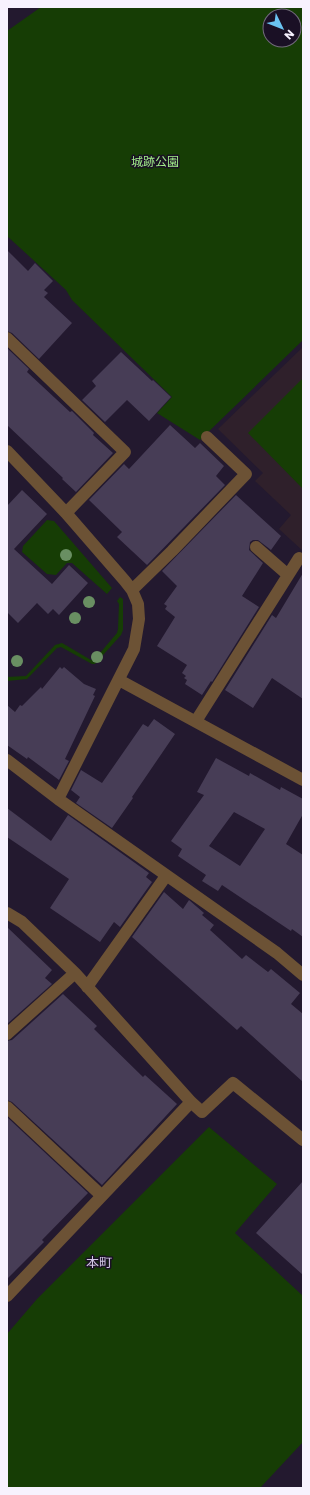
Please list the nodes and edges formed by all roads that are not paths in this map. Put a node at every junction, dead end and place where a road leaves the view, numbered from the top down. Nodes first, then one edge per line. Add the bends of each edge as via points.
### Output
1 (7, 338) edge
2 (207, 437) dead end
3 (7, 451) edge
4 (66, 513) junction
5 (256, 547) dead end
6 (299, 558) dead end
7 (288, 575) junction
8 (132, 590) junction
9 (119, 680) junction
10 (196, 722) junction
11 (7, 760) edge
12 (303, 780) edge
13 (58, 799) junction
14 (166, 876) junction
15 (7, 913) edge
16 (75, 973) junction
17 (303, 975) edge
18 (87, 987) junction
19 (7, 1034) edge
20 (191, 1102) junction
21 (7, 1107) edge
22 (303, 1140) edge
23 (102, 1196) junction
24 (7, 1296) edge

1 - 4 street via 125,452
2 - 8 street via 246,474
3 - 4 street
4 - 8 street
5 - 7 street
6 - 7 street
7 - 10 street
8 - 9 street via 138,604 138,633 134,649
9 - 10 street
9 - 13 street
10 - 12 street
11 - 13 street
13 - 14 street
14 - 17 street via 277,953
14 - 18 street
15 - 16 street via 22,922
16 - 18 street
16 - 19 street
18 - 20 street
20 - 22 street via 202,1112 233,1083
20 - 23 street
21 - 23 street
23 - 24 street

